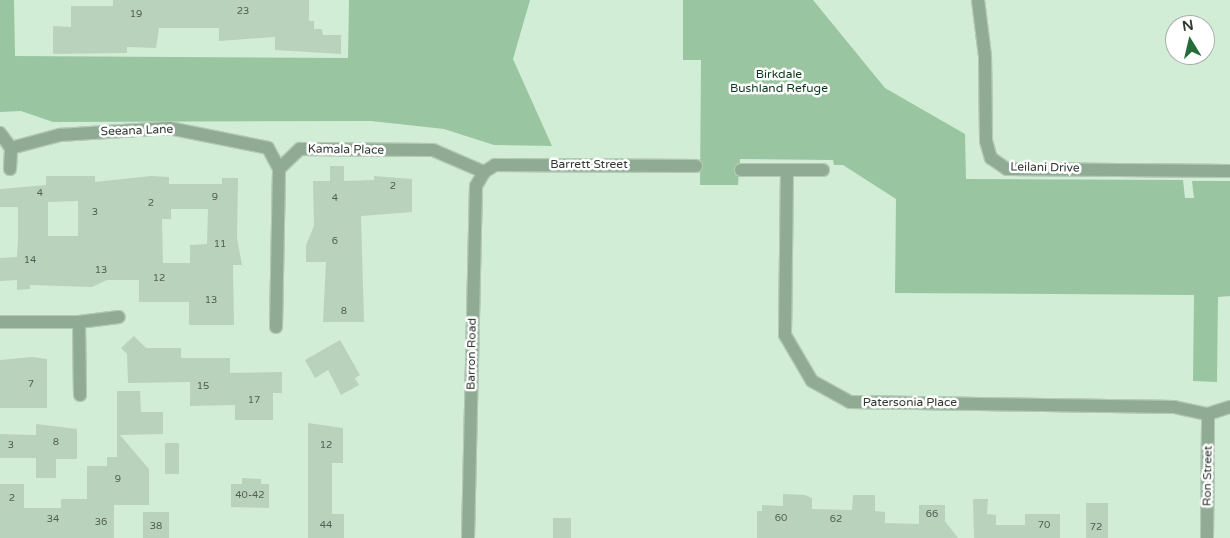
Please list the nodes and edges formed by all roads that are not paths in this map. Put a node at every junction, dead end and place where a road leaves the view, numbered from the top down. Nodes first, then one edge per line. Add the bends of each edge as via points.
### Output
1 (978, 0) edge
2 (0, 133) edge
3 (11, 148) junction
4 (696, 166) dead end
5 (10, 169) dead end
6 (279, 169) junction
7 (741, 170) dead end
8 (787, 170) junction
9 (823, 170) dead end
10 (1230, 171) edge
11 (484, 172) junction
12 (119, 317) dead end
13 (0, 322) edge
14 (79, 322) junction
15 (276, 327) dead end
16 (80, 395) dead end
17 (1230, 407) edge
18 (1208, 414) junction
19 (468, 538) edge
20 (1207, 538) edge

1 - 10 street, Leilani Drive via 985,56 986,141 991,158 1007,169
2 - 3 street
3 - 5 street
3 - 6 street, Seeana Lane via 60,135 169,128 268,148
4 - 11 street, Barrett Street via 494,165
6 - 11 street, Kamala Place via 300,149 432,150
6 - 15 street
7 - 8 street
8 - 9 street
8 - 18 street, Patersonia Place via 785,335 812,381 850,402 1174,407
11 - 19 street, Barron Road via 476,186
12 - 14 street
13 - 14 street
14 - 16 street
17 - 18 street, Patersonia Place
18 - 20 street, Ron Street

